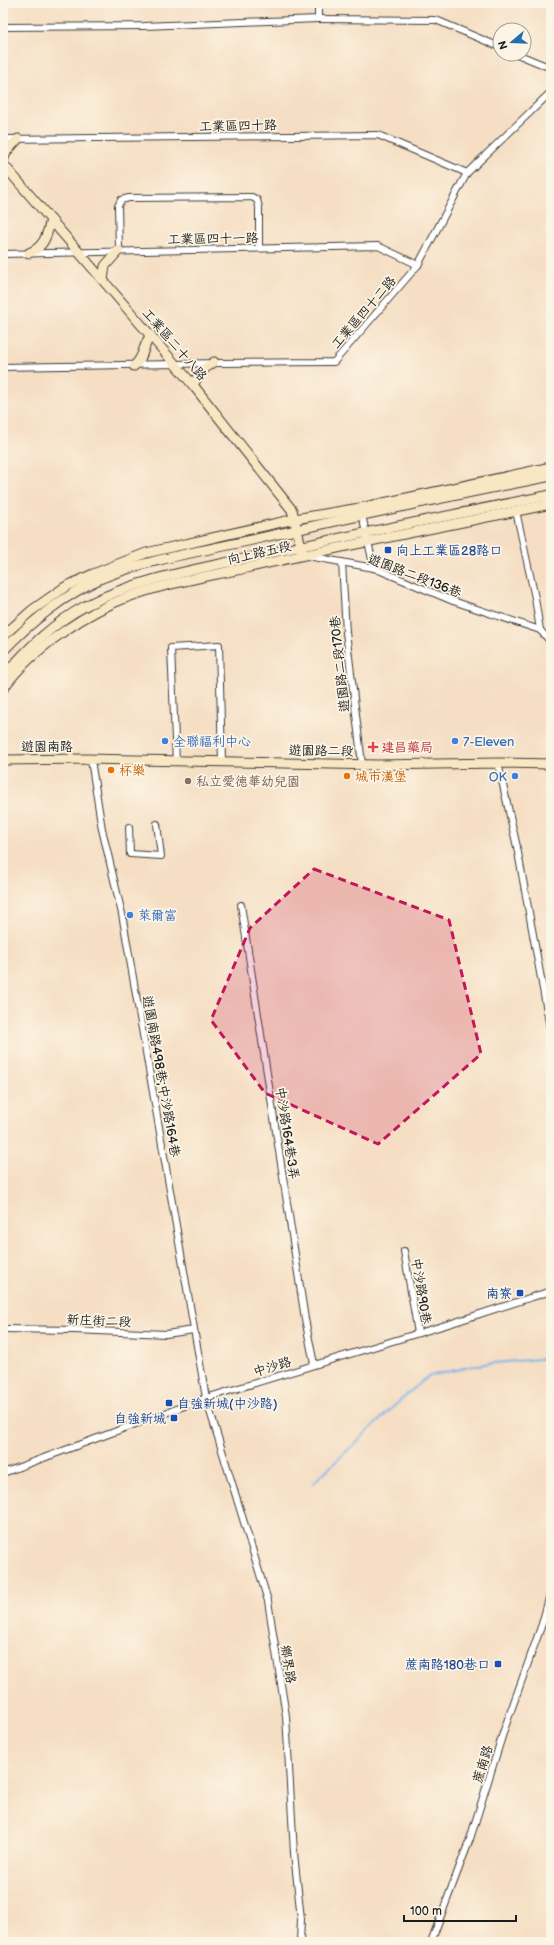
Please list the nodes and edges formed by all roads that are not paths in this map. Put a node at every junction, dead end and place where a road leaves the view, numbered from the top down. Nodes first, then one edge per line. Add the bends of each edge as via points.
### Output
1 (318, 3) edge
2 (318, 19) junction
3 (3, 27) edge
4 (492, 44) edge
5 (532, 60) edge
6 (551, 68) edge
7 (551, 92) edge
8 (3, 139) edge
9 (18, 139) junction
10 (3, 163) edge
11 (467, 172) junction
12 (51, 220) junction
13 (259, 248) junction
14 (119, 250) junction
15 (78, 252) junction
16 (29, 253) junction
17 (3, 254) edge
18 (418, 265) junction
19 (103, 280) junction
20 (151, 335) junction
21 (214, 362) junction
22 (175, 364) junction
23 (134, 366) junction
24 (3, 367) edge
25 (193, 385) junction
26 (551, 467) edge
27 (551, 476) edge
28 (551, 495) edge
29 (551, 504) edge
30 (361, 511) junction
31 (516, 512) junction
32 (296, 519) junction
33 (298, 530) junction
34 (365, 532) junction
35 (368, 542) junction
36 (302, 550) junction
37 (342, 562) junction
38 (374, 568) junction
39 (540, 630) junction
40 (3, 636) edge
41 (551, 642) edge
42 (3, 651) edge
43 (3, 677) edge
44 (3, 689) edge
45 (3, 760) edge
46 (91, 760) junction
47 (176, 762) junction
48 (222, 762) junction
49 (498, 763) junction
50 (362, 764) junction
51 (551, 764) edge
52 (157, 824) dead end
53 (129, 827) dead end
54 (241, 905) dead end
55 (551, 1033) edge
56 (404, 1251) dead end
57 (551, 1291) edge
58 (3, 1329) edge
59 (194, 1330) junction
60 (418, 1334) junction
61 (314, 1364) junction
62 (206, 1398) junction
63 (3, 1473) edge
64 (551, 1591) edge
65 (300, 1942) edge
66 (431, 1942) edge

1 - 2 street
2 - 3 street via 144,26
2 - 4 street via 436,20
5 - 6 street
7 - 11 street, 工業區四十二路
8 - 9 street, 工業區四十路
9 - 10 main road via 7,151
9 - 11 street, 工業區四十路 via 378,135
10 - 12 main road, 工業區二十八路
11 - 18 street, 工業區四十二路
12 - 15 main road, 工業區二十八路
12 - 16 main road via 43,243
13 - 14 street, 工業區四十一路
13 - 14 street via 259,207 257,200 252,197 129,198 121,200 118,206
13 - 18 street, 工業區四十一路 via 378,246
14 - 15 street, 工業區四十一路
14 - 19 main road via 105,266
15 - 16 street, 工業區四十一路
15 - 19 main road, 工業區二十八路
16 - 17 street, 工業區四十一路
18 - 21 street, 工業區四十二路 via 334,362
19 - 20 main road, 工業區二十八路
20 - 22 main road, 工業區二十八路
20 - 23 main road via 145,342 142,357
21 - 22 street, 工業區四十二路
21 - 25 main road via 201,371
22 - 23 street, 工業區四十二路
22 - 25 main road, 工業區二十八路
23 - 24 street, 工業區四十二路
25 - 32 main road, 工業區二十八路 via 292,510
26 - 30 main road, 向上路五段
27 - 30 main road, 向上路五段
28 - 34 main road, 向上路五段
29 - 31 main road, 向上路五段
30 - 32 main road, 向上路五段
30 - 33 main road, 向上路五段
30 - 34 street
31 - 35 main road, 向上路五段
31 - 39 street
32 - 33 main road, 工業區二十八路
32 - 40 main road, 向上路五段 via 146,553 107,568 65,587 31,611
33 - 36 main road, 工業區二十八路
33 - 42 main road, 向上路五段 via 145,564 102,579 58,603 16,636
34 - 35 street
34 - 36 main road, 向上路五段
35 - 36 main road, 向上路五段
35 - 38 street
36 - 37 street, 遊園路二段136巷
36 - 43 main road, 向上路五段 via 152,581 88,604 30,646
36 - 44 main road, 向上路五段 via 151,590 113,603 73,625 37,653
37 - 38 street, 遊園路二段136巷
37 - 50 street, 遊園路二段170巷 via 346,632
38 - 39 street, 遊園路二段136巷 via 494,616
39 - 41 street
45 - 46 main road, 遊園南路
46 - 47 main road, 遊園路二段
46 - 59 street, 遊園南路498巷;中沙路164巷 via 102,829 122,914
47 - 48 main road, 遊園路二段
47 - 48 street via 171,648 219,645
48 - 50 main road, 遊園路二段
49 - 50 main road, 遊園路二段
49 - 51 main road, 遊園路二段
49 - 55 street via 519,854
52 - 53 street via 161,856 130,854
54 - 61 street, 中沙路164巷3弄
56 - 60 street, 中沙路90巷
57 - 60 street, 中沙路
58 - 59 street, 新庄街二段 via 166,1334
59 - 62 street, 遊園南路498巷;中沙路164巷
60 - 61 street, 中沙路
61 - 62 street, 中沙路
62 - 63 street, 中沙路
62 - 65 street, 鄉界路 via 268,1601 286,1716 294,1853 302,1919
64 - 66 street, 蔗南路 via 470,1839

